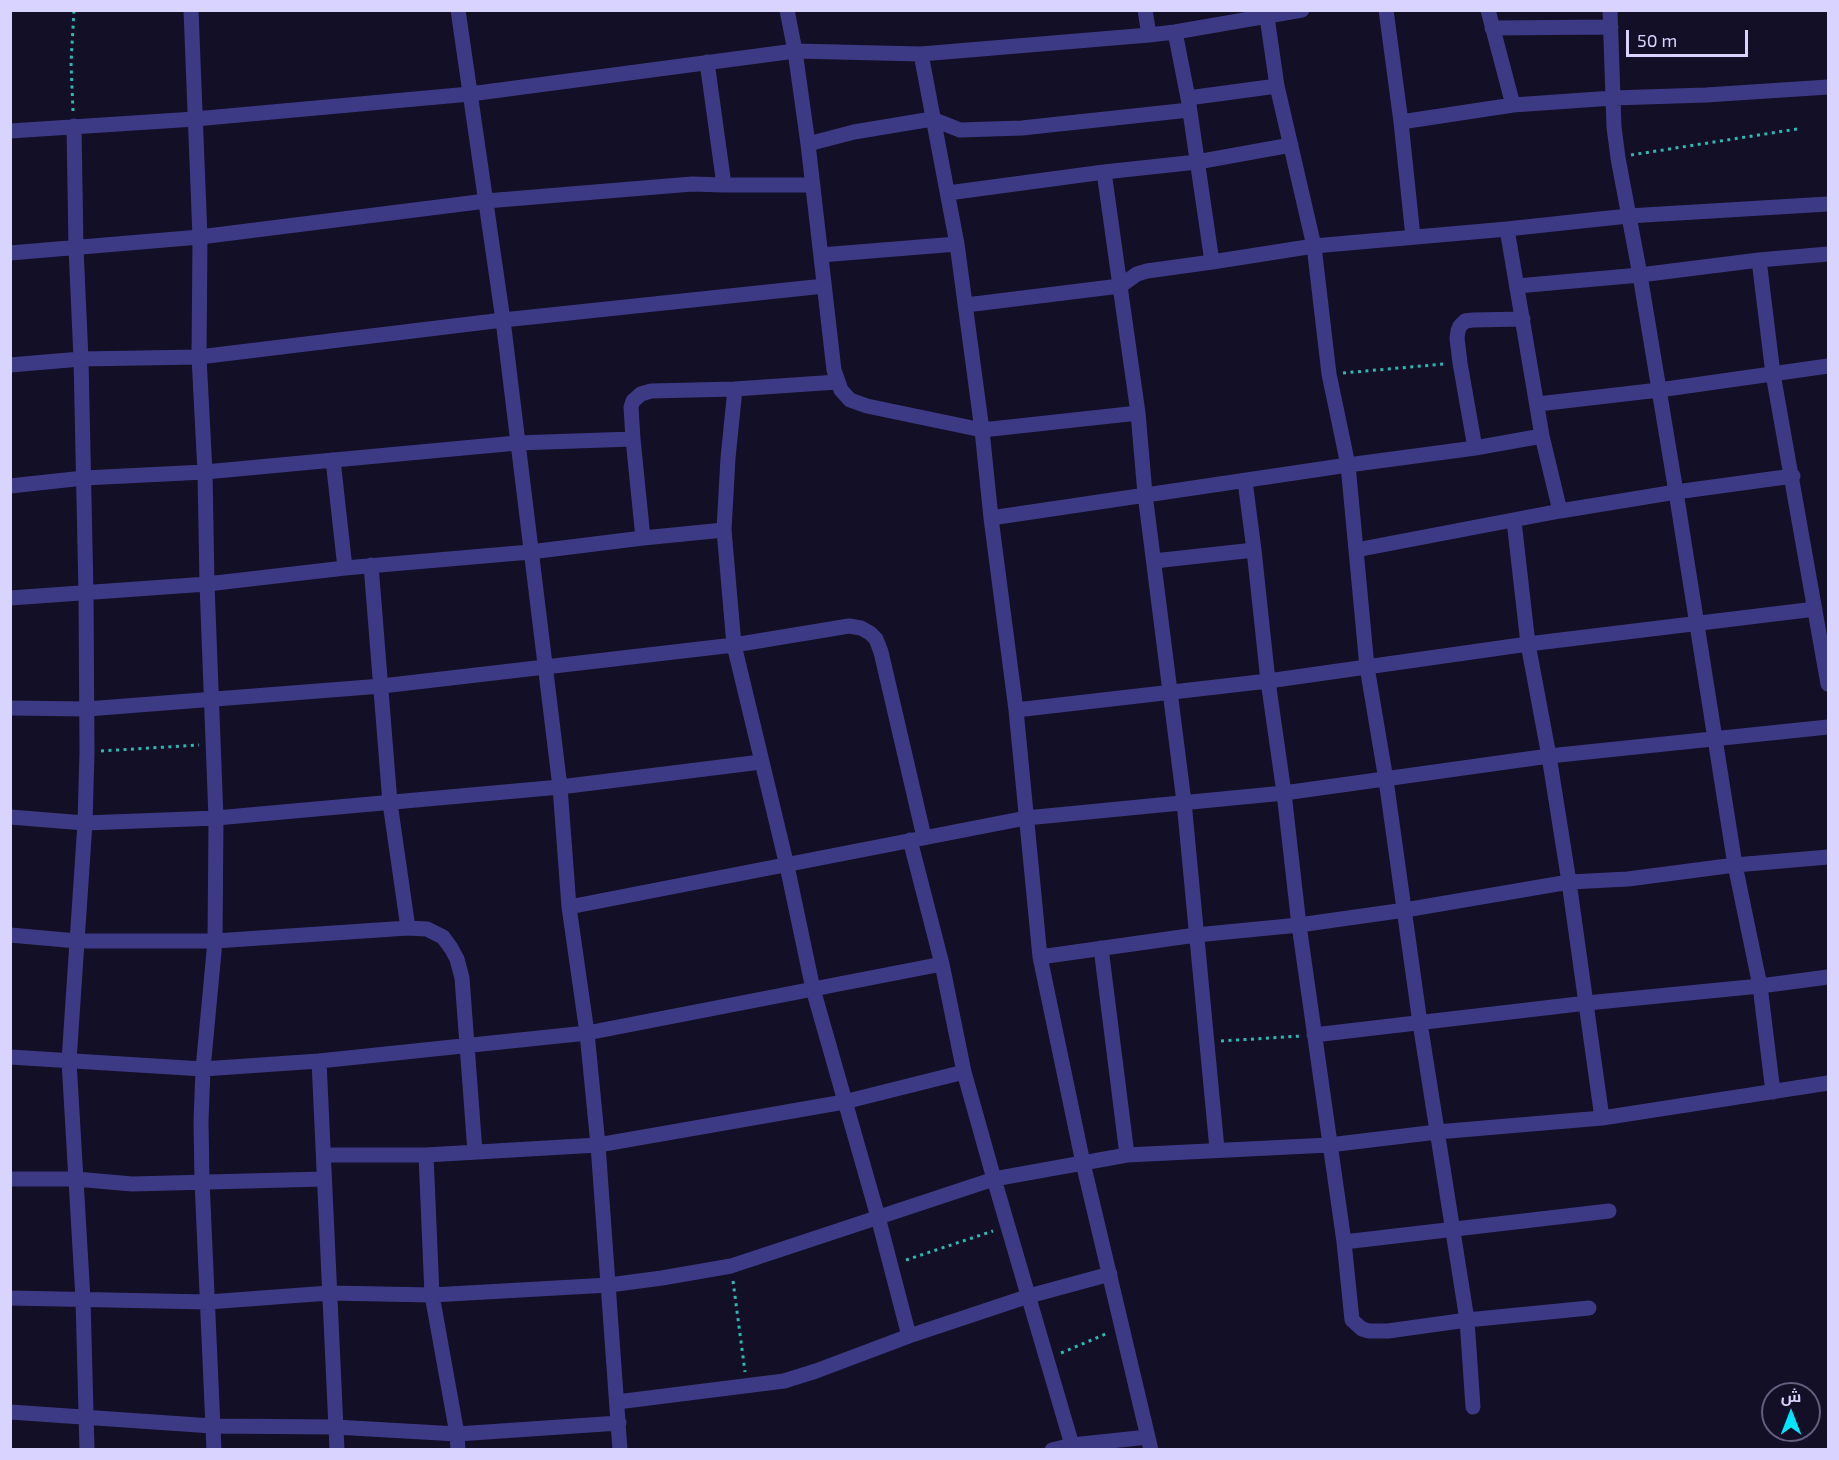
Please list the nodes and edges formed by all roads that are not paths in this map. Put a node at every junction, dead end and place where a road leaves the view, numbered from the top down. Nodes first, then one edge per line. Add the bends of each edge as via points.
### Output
1 (191, 10) edge
2 (458, 10) edge
3 (788, 10) edge
4 (1145, 10) edge
5 (1302, 10) edge
6 (1386, 10) edge
7 (1488, 10) edge
8 (1610, 10) edge
9 (1267, 14) edge
10 (1611, 27) junction
11 (1492, 28) junction
12 (1176, 32) junction
13 (1149, 35) junction
14 (795, 51) junction
15 (921, 54) junction
16 (707, 62) junction
17 (1277, 86) junction
18 (1828, 87) edge
19 (470, 94) junction
20 (1613, 98) junction
21 (1188, 104) junction
22 (1513, 105) junction
23 (195, 119) junction
24 (932, 119) junction
25 (1401, 122) junction
26 (74, 126) junction
27 (10, 131) edge
28 (808, 144) junction
29 (1291, 145) junction
30 (1197, 162) junction
31 (1104, 172) junction
32 (724, 185) junction
33 (813, 185) junction
34 (948, 193) junction
35 (486, 201) junction
36 (1828, 204) edge
37 (1628, 216) junction
38 (1508, 229) junction
39 (200, 237) junction
40 (1413, 237) junction
41 (957, 244) junction
42 (1314, 246) junction
43 (75, 248) junction
44 (10, 253) edge
45 (1828, 254) edge
46 (821, 255) junction
47 (1759, 260) junction
48 (1212, 262) junction
49 (1640, 275) junction
50 (824, 286) junction
51 (1120, 286) junction
52 (1517, 286) junction
53 (966, 305) junction
54 (1523, 319) junction
55 (503, 320) junction
56 (199, 357) junction
57 (81, 359) junction
58 (10, 365) edge
59 (1828, 366) edge
60 (1773, 374) junction
61 (837, 382) junction
62 (735, 389) junction
63 (1659, 390) junction
64 (1538, 404) junction
65 (1138, 413) junction
66 (982, 430) junction
67 (1542, 436) junction
68 (633, 440) junction
69 (517, 443) junction
70 (1475, 448) junction
71 (333, 460) junction
72 (1348, 465) junction
73 (205, 472) junction
74 (1793, 476) junction
75 (84, 478) junction
76 (1245, 481) junction
77 (10, 486) edge
78 (1676, 492) junction
79 (1145, 494) junction
80 (1560, 511) junction
81 (991, 518) junction
82 (1514, 521) junction
83 (724, 530) junction
84 (643, 538) junction
85 (1254, 550) junction
86 (1356, 550) junction
87 (530, 552) junction
88 (1154, 561) junction
89 (371, 565) junction
90 (345, 568) junction
91 (207, 584) junction
92 (86, 593) junction
93 (10, 598) edge
94 (1815, 609) junction
95 (1696, 623) junction
96 (1528, 644) junction
97 (734, 645) junction
98 (546, 667) junction
99 (1367, 667) junction
100 (1268, 681) junction
101 (1828, 684) edge
102 (382, 687) junction
103 (1170, 691) junction
104 (211, 700) junction
105 (10, 708) edge
106 (87, 709) junction
107 (1017, 710) junction
108 (1828, 727) edge
109 (1714, 738) junction
110 (1549, 756) junction
111 (761, 762) junction
112 (1386, 780) junction
113 (560, 787) junction
114 (1284, 793) junction
115 (1184, 802) junction
116 (390, 803) junction
117 (10, 817) edge
118 (216, 818) junction
119 (1026, 818) junction
120 (85, 823) junction
121 (917, 839) junction
122 (1828, 858) edge
123 (1735, 865) junction
124 (787, 866) junction
125 (1569, 882) junction
126 (569, 907) junction
127 (1406, 910) junction
128 (1299, 925) junction
129 (408, 928) junction
130 (10, 935) edge
131 (1196, 935) junction
132 (77, 941) junction
133 (215, 941) junction
134 (1101, 948) junction
135 (1040, 957) junction
136 (942, 964) junction
137 (1828, 977) edge
138 (1760, 986) junction
139 (813, 989) junction
140 (1587, 1003) junction
141 (1420, 1023) junction
142 (587, 1033) junction
143 (1314, 1035) junction
144 (468, 1046) junction
145 (10, 1057) edge
146 (319, 1061) junction
147 (69, 1062) junction
148 (203, 1069) junction
149 (964, 1071) junction
150 (1828, 1083) edge
151 (1773, 1092) junction
152 (844, 1102) junction
153 (1602, 1118) junction
154 (1437, 1132) junction
155 (598, 1145) junction
156 (1329, 1145) junction
157 (1217, 1149) junction
158 (475, 1152) junction
159 (324, 1155) junction
160 (426, 1155) junction
161 (1127, 1155) junction
162 (1083, 1163) junction
163 (10, 1179) edge
164 (76, 1179) junction
165 (324, 1179) junction
166 (994, 1179) junction
167 (202, 1181) junction
168 (1609, 1211) dead end
169 (878, 1216) junction
170 (1454, 1228) junction
171 (1344, 1242) junction
172 (1110, 1274) junction
173 (609, 1285) junction
174 (328, 1293) junction
175 (432, 1295) junction
176 (1029, 1296) junction
177 (10, 1298) edge
178 (82, 1299) junction
179 (208, 1302) junction
180 (1589, 1308) dead end
181 (1467, 1320) junction
182 (909, 1336) junction
183 (617, 1402) junction
184 (1473, 1407) dead end
185 (10, 1412) edge
186 (85, 1417) junction
187 (619, 1423) junction
188 (212, 1426) junction
189 (335, 1427) junction
190 (457, 1442) edge
191 (1149, 1443) edge
192 (1072, 1445) junction
193 (87, 1449) edge
194 (214, 1449) edge
195 (337, 1449) edge
196 (620, 1449) edge
197 (1052, 1449) edge

1 - 23 street
2 - 19 street
3 - 14 street
4 - 13 street
5 - 9 street
6 - 25 street
7 - 11 street
8 - 10 street
9 - 12 street
9 - 17 street
10 - 11 street
10 - 20 street
11 - 22 street
12 - 13 street
12 - 21 street
13 - 15 street
14 - 15 street
14 - 16 street
14 - 28 street
15 - 24 street
16 - 19 street
16 - 32 street
17 - 21 street
17 - 29 street
18 - 20 street
19 - 23 street
19 - 35 street
20 - 22 street
20 - 37 street
21 - 24 street via 1022,128 960,130
21 - 30 street
22 - 25 street
23 - 26 street
23 - 39 street
24 - 28 street
24 - 34 street
25 - 40 street
26 - 27 street
26 - 43 street
28 - 33 street
29 - 30 street
29 - 42 street
30 - 31 street
30 - 48 street
31 - 34 street
31 - 51 street
32 - 33 street
32 - 35 street via 692,184
33 - 46 street
34 - 41 street
35 - 39 street
35 - 55 street
36 - 37 street
37 - 38 street
37 - 49 street
38 - 40 street
38 - 52 street
39 - 43 street
39 - 56 street
40 - 42 street
41 - 46 street
41 - 53 street
42 - 48 street
42 - 72 street via 1329,374
43 - 44 street
43 - 57 street
45 - 47 street
46 - 50 street
47 - 49 street
47 - 60 street
48 - 51 street via 1147,271
49 - 52 street
49 - 63 street
50 - 55 street
50 - 61 street
51 - 53 street
51 - 65 street
52 - 54 street
53 - 66 street
54 - 64 street
54 - 70 street via 1465,321 1460,326 1460,363
55 - 56 street
55 - 69 street
56 - 57 street
56 - 73 street
57 - 58 street
57 - 75 street
59 - 60 street
60 - 63 street
60 - 74 street
61 - 62 street
61 - 66 street via 850,400 867,406
62 - 68 street via 641,394 631,407
62 - 83 street
63 - 64 street
63 - 78 street
64 - 67 street
65 - 66 street
65 - 79 street
66 - 81 street
67 - 70 street
67 - 80 street
68 - 69 street
68 - 84 street
69 - 71 street
69 - 87 street
70 - 72 street
71 - 73 street
71 - 90 street
72 - 76 street
72 - 86 street
73 - 75 street
73 - 91 street
74 - 78 street
74 - 94 street
75 - 77 street
75 - 92 street
76 - 79 street
76 - 85 street
78 - 80 street
78 - 95 street
79 - 81 street
79 - 88 street
80 - 82 street
81 - 107 street
82 - 86 street
82 - 96 street
83 - 84 street
83 - 97 street
84 - 87 street
85 - 88 street
85 - 100 street
86 - 99 street
87 - 89 street
87 - 98 street
88 - 103 street
89 - 90 street
89 - 102 street
90 - 91 street
91 - 92 street
91 - 104 street
92 - 93 street
92 - 106 street
94 - 95 street
94 - 101 street
95 - 96 street
95 - 109 street
96 - 99 street
96 - 110 street
97 - 98 street
97 - 111 street
97 - 121 street via 849,626 861,628 876,639
98 - 102 street
98 - 113 street
99 - 100 street
99 - 112 street
100 - 103 street
100 - 114 street
102 - 104 street
102 - 116 street
103 - 107 street
103 - 115 street
104 - 106 street
104 - 118 street
105 - 106 street
106 - 120 street
107 - 119 street
108 - 109 street
109 - 110 street
109 - 123 street
110 - 112 street
110 - 125 street
111 - 113 street
111 - 124 street
112 - 114 street
112 - 127 street
113 - 116 street
113 - 126 street
114 - 115 street
114 - 128 street
115 - 119 street
115 - 131 street
116 - 118 street
116 - 129 street
117 - 120 street
118 - 120 street
118 - 133 street
119 - 121 street
119 - 135 street
120 - 132 street
121 - 124 street
121 - 136 street
122 - 123 street
123 - 125 street via 1628,879
123 - 138 street
124 - 126 street
124 - 139 street
125 - 127 street
125 - 140 street
126 - 142 street
127 - 128 street
127 - 141 street
128 - 131 street
128 - 143 street
129 - 133 street
129 - 144 street via 427,929 443,937 457,959
130 - 132 street
131 - 134 street
131 - 157 street
132 - 133 street
132 - 147 street
133 - 148 street
134 - 135 street
134 - 161 street
135 - 162 street
136 - 139 street
136 - 149 street
137 - 138 street
138 - 140 street
138 - 151 street
139 - 142 street
139 - 152 street
140 - 141 street
140 - 153 street
141 - 143 street
141 - 154 street
142 - 144 street
142 - 155 street
143 - 156 street
144 - 146 street
144 - 158 street
145 - 147 street
146 - 148 street
146 - 159 street
147 - 148 street
147 - 164 street
148 - 167 street
149 - 152 street
149 - 166 street
150 - 151 street
151 - 153 street
152 - 155 street
152 - 169 street
153 - 154 street
154 - 156 street
154 - 170 street
155 - 158 street
155 - 173 street
156 - 157 street
156 - 171 street
157 - 161 street
158 - 160 street
159 - 160 street
159 - 165 street
160 - 175 street
161 - 162 street
162 - 166 street
162 - 172 street
163 - 164 street
164 - 167 street via 132,1184
164 - 178 street
165 - 167 street
165 - 174 street
166 - 169 street
166 - 176 street
167 - 179 street
168 - 170 street
169 - 173 street via 731,1266
169 - 182 street
170 - 171 street
170 - 181 street
171 - 181 street via 1352,1320 1362,1329 1388,1331
172 - 176 street
172 - 191 street
173 - 175 street
173 - 183 street
174 - 175 street
174 - 179 street
174 - 189 street
175 - 190 street
176 - 182 street
176 - 192 street
177 - 178 street
178 - 179 street
178 - 186 street
179 - 188 street
180 - 181 street
181 - 184 street
182 - 183 street via 795,1377
183 - 187 street
185 - 186 street
186 - 188 street
186 - 193 street
187 - 190 street
187 - 196 street
188 - 189 street
188 - 194 street
189 - 190 street
189 - 195 street
191 - 192 street
192 - 197 street

